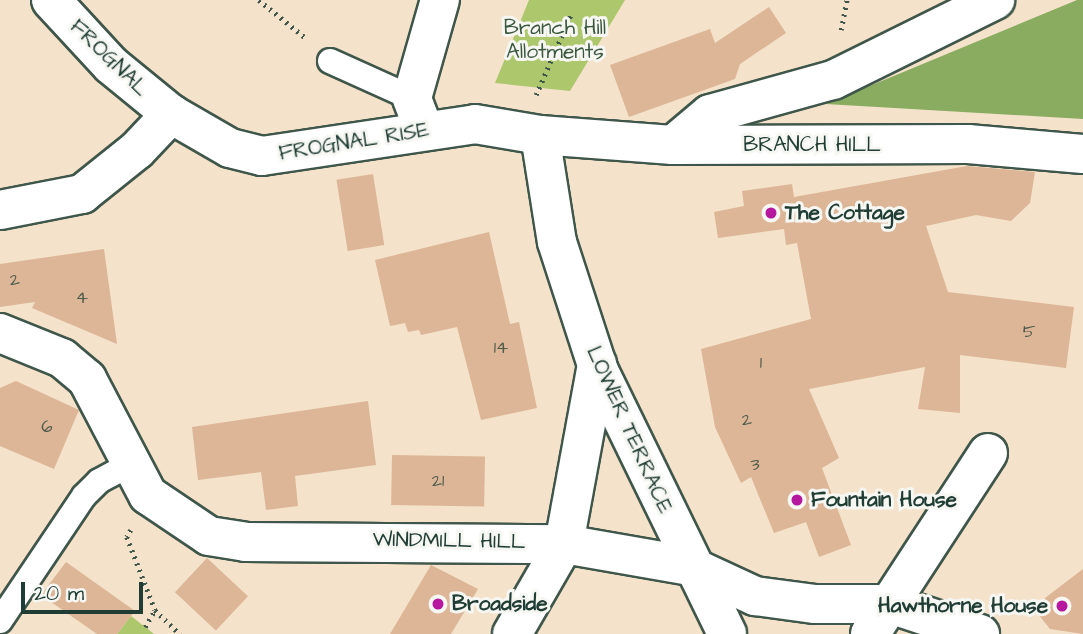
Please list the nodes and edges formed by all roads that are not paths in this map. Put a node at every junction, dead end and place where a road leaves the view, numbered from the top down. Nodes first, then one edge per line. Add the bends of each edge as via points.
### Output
1 (51, 0) edge
2 (440, 0) edge
3 (995, 0) edge
4 (330, 61) road end
5 (171, 114) junction
6 (418, 114) junction
7 (531, 133) junction
8 (673, 145) junction
9 (1083, 154) edge
10 (0, 209) edge
11 (0, 333) edge
12 (597, 364) junction
13 (988, 453) dead end
14 (140, 479) junction
15 (564, 544) junction
16 (690, 566) junction
17 (880, 619) edge
18 (0, 621) edge
19 (512, 634) edge
20 (727, 634) edge
21 (980, 634) edge

1 - 5 street, FROGNAL via 111,65
2 - 6 street
3 - 8 street via 833,80 710,114
4 - 6 lane
5 - 6 street, FROGNAL RISE via 230,148 262,156
5 - 10 street via 137,150 82,194
6 - 7 street, FROGNAL RISE
7 - 8 street, BRANCH HILL
7 - 12 street, LOWER TERRACE via 557,242
8 - 9 street, BRANCH HILL via 968,144
11 - 14 street, WINDMILL HILL via 62,358 87,379
12 - 15 street
12 - 16 street, LOWER TERRACE
13 - 17 street
14 - 15 street, WINDMILL HILL via 209,536 245,542
14 - 18 lane via 99,481 84,496
15 - 16 street, WINDMILL HILL
15 - 19 street
16 - 17 street, WINDMILL HILL via 755,596
16 - 20 street, LOWER TERRACE
17 - 21 street, WINDMILL HILL

